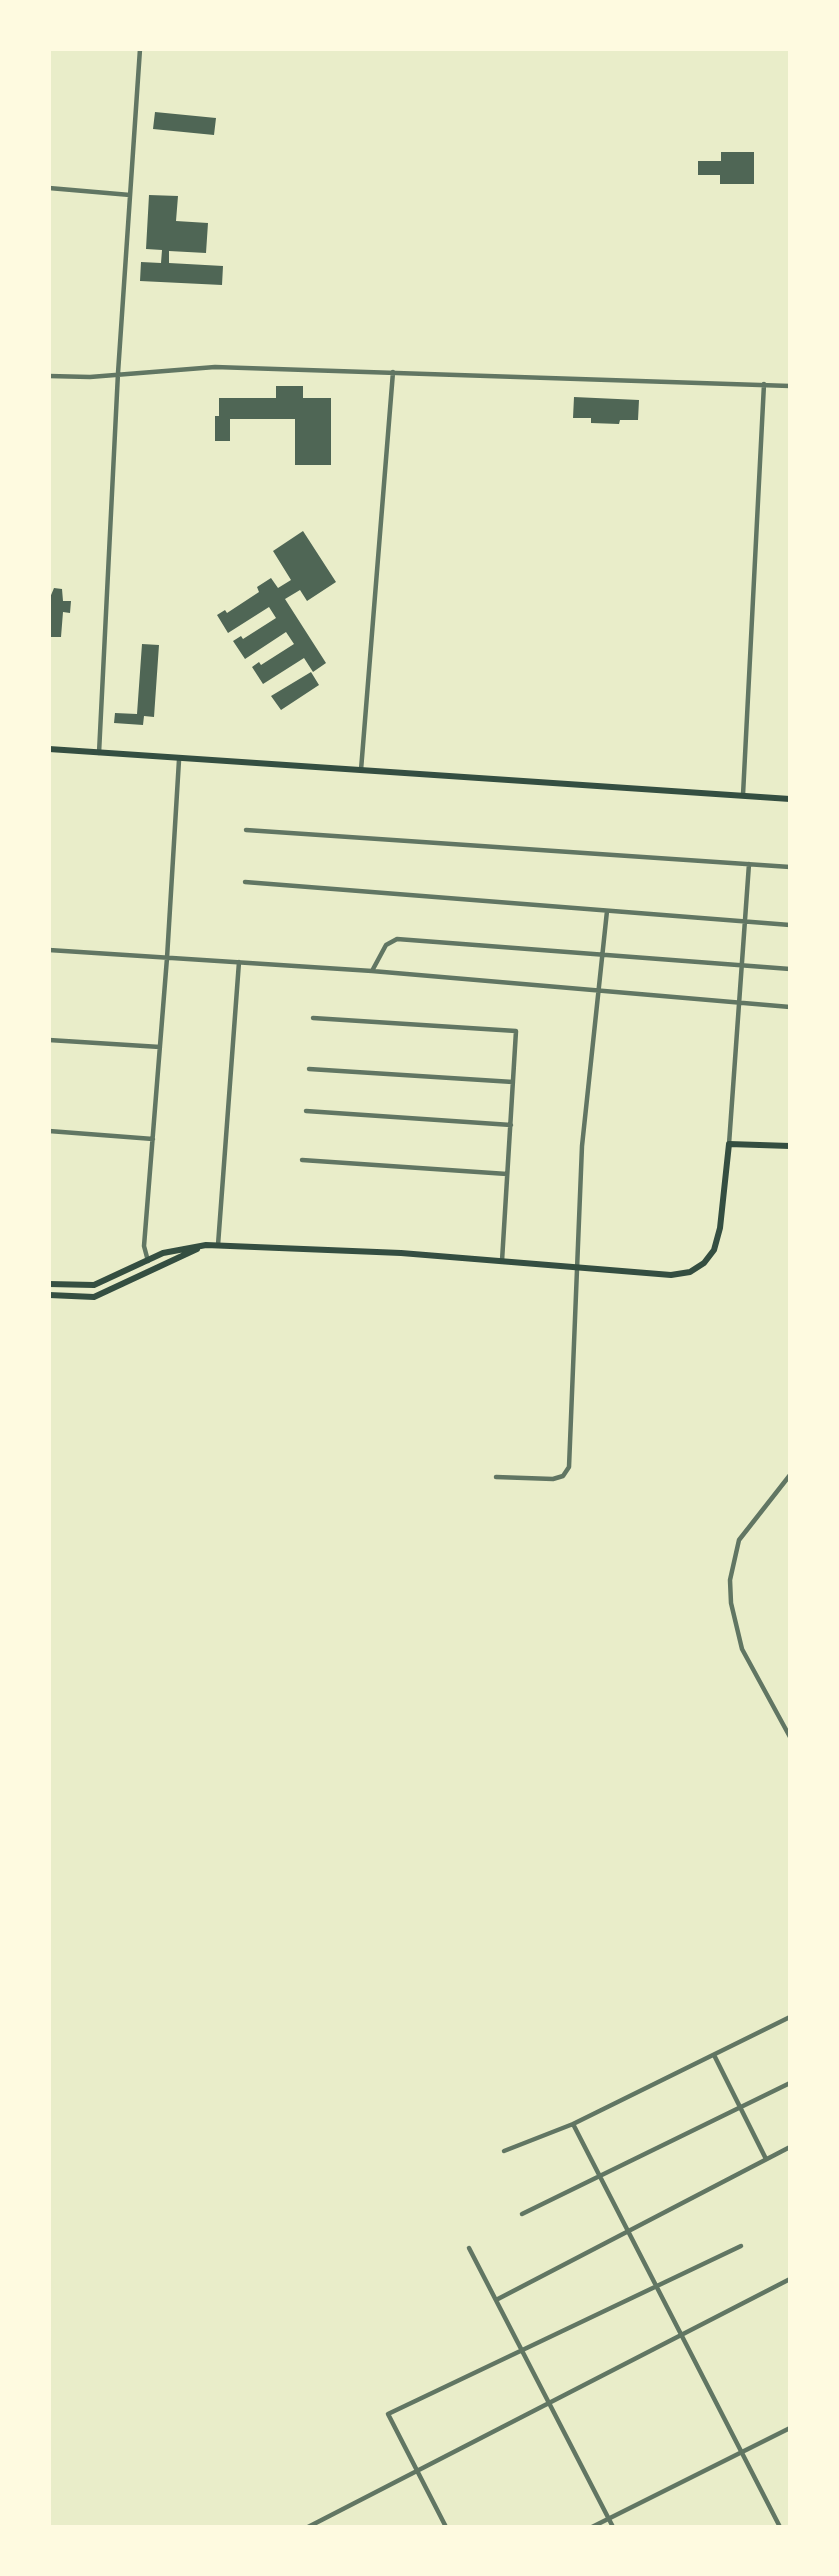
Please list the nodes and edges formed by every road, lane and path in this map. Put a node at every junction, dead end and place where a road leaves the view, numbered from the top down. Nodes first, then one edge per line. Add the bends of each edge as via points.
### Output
1 (140, 49) edge
2 (49, 188) edge
3 (130, 195) junction
4 (393, 372) junction
5 (118, 373) junction
6 (49, 376) edge
7 (764, 384) junction
8 (790, 386) edge
9 (49, 749) edge
10 (99, 754) junction
11 (179, 760) junction
12 (361, 771) junction
13 (743, 794) junction
14 (790, 799) edge
15 (246, 830) dead end
16 (749, 864) junction
17 (790, 867) edge
18 (246, 882) dead end
19 (607, 911) junction
20 (745, 922) junction
21 (790, 925) edge
22 (49, 950) edge
23 (602, 954) junction
24 (167, 958) junction
25 (239, 962) junction
26 (742, 967) junction
27 (790, 969) edge
28 (372, 971) junction
29 (596, 992) junction
30 (737, 1003) junction
31 (790, 1007) edge
32 (313, 1018) dead end
33 (49, 1040) edge
34 (160, 1047) junction
35 (309, 1069) dead end
36 (513, 1082) junction
37 (306, 1111) dead end
38 (511, 1125) junction
39 (49, 1131) edge
40 (153, 1139) junction
41 (729, 1144) junction
42 (790, 1146) edge
43 (302, 1160) dead end
44 (507, 1174) junction
45 (206, 1245) junction
46 (218, 1245) junction
47 (148, 1261) junction
48 (502, 1262) junction
49 (576, 1269) junction
50 (49, 1284) edge
51 (49, 1295) edge
52 (790, 1475) edge
53 (496, 1476) dead end
54 (790, 1737) edge
55 (790, 2017) edge
56 (714, 2055) junction
57 (790, 2083) edge
58 (739, 2108) junction
59 (573, 2124) junction
60 (790, 2147) edge
61 (504, 2151) dead end
62 (766, 2159) junction
63 (599, 2175) junction
64 (522, 2214) dead end
65 (628, 2231) junction
66 (741, 2246) dead end
67 (469, 2248) dead end
68 (790, 2279) edge
69 (656, 2287) junction
70 (496, 2300) junction
71 (679, 2334) junction
72 (522, 2350) junction
73 (550, 2402) junction
74 (790, 2428) edge
75 (741, 2454) junction
76 (418, 2470) junction
77 (609, 2519) junction
78 (308, 2527) edge
79 (446, 2527) edge
80 (592, 2527) edge
81 (613, 2527) edge
82 (780, 2527) edge

1 - 3 street
2 - 3 street
3 - 5 street
4 - 5 street via 215,367
4 - 7 street
4 - 12 street
5 - 6 street
5 - 10 street
7 - 8 street
7 - 13 street
9 - 10 main road
10 - 11 main road
11 - 12 main road
11 - 24 street
12 - 13 main road
13 - 14 main road
15 - 16 street
16 - 17 street
16 - 20 street
18 - 19 street
19 - 20 street
19 - 23 street
20 - 21 street
20 - 26 street
22 - 24 street
23 - 26 street
23 - 28 street via 397,939 386,946
23 - 29 street
24 - 25 street
24 - 34 street
25 - 28 street
25 - 46 street
26 - 27 street
26 - 30 street
28 - 29 street
29 - 30 street
29 - 49 street
30 - 31 street
30 - 41 street
32 - 36 street via 516,1031
33 - 34 street
34 - 40 street
35 - 36 street
36 - 38 street
37 - 38 street
38 - 44 street
39 - 40 street
40 - 47 street via 144,1246
41 - 42 main road
41 - 49 main road via 720,1228 714,1250 704,1263 690,1272 671,1275
43 - 44 street
44 - 48 street
45 - 46 main road
45 - 47 main road via 163,1253
45 - 51 main road via 94,1297
46 - 48 main road
47 - 50 main road via 94,1285
48 - 49 main road
49 - 53 street via 569,1467 564,1476 553,1479
52 - 54 street via 739,1540 730,1580 742,1649
55 - 56 street
56 - 58 street
56 - 59 street
57 - 58 street
58 - 62 street
58 - 63 street
59 - 61 street
59 - 63 street
60 - 62 street
62 - 65 street
63 - 64 street
63 - 65 street
65 - 69 street
65 - 70 street
66 - 69 street
67 - 70 street
68 - 71 street
69 - 71 street
69 - 72 street
70 - 72 street
71 - 73 street
71 - 75 street
72 - 73 street
72 - 76 street via 388,2414
73 - 76 street
73 - 77 street
74 - 75 street
75 - 77 street
75 - 82 street
76 - 78 street
76 - 79 street
77 - 80 street
77 - 81 street

